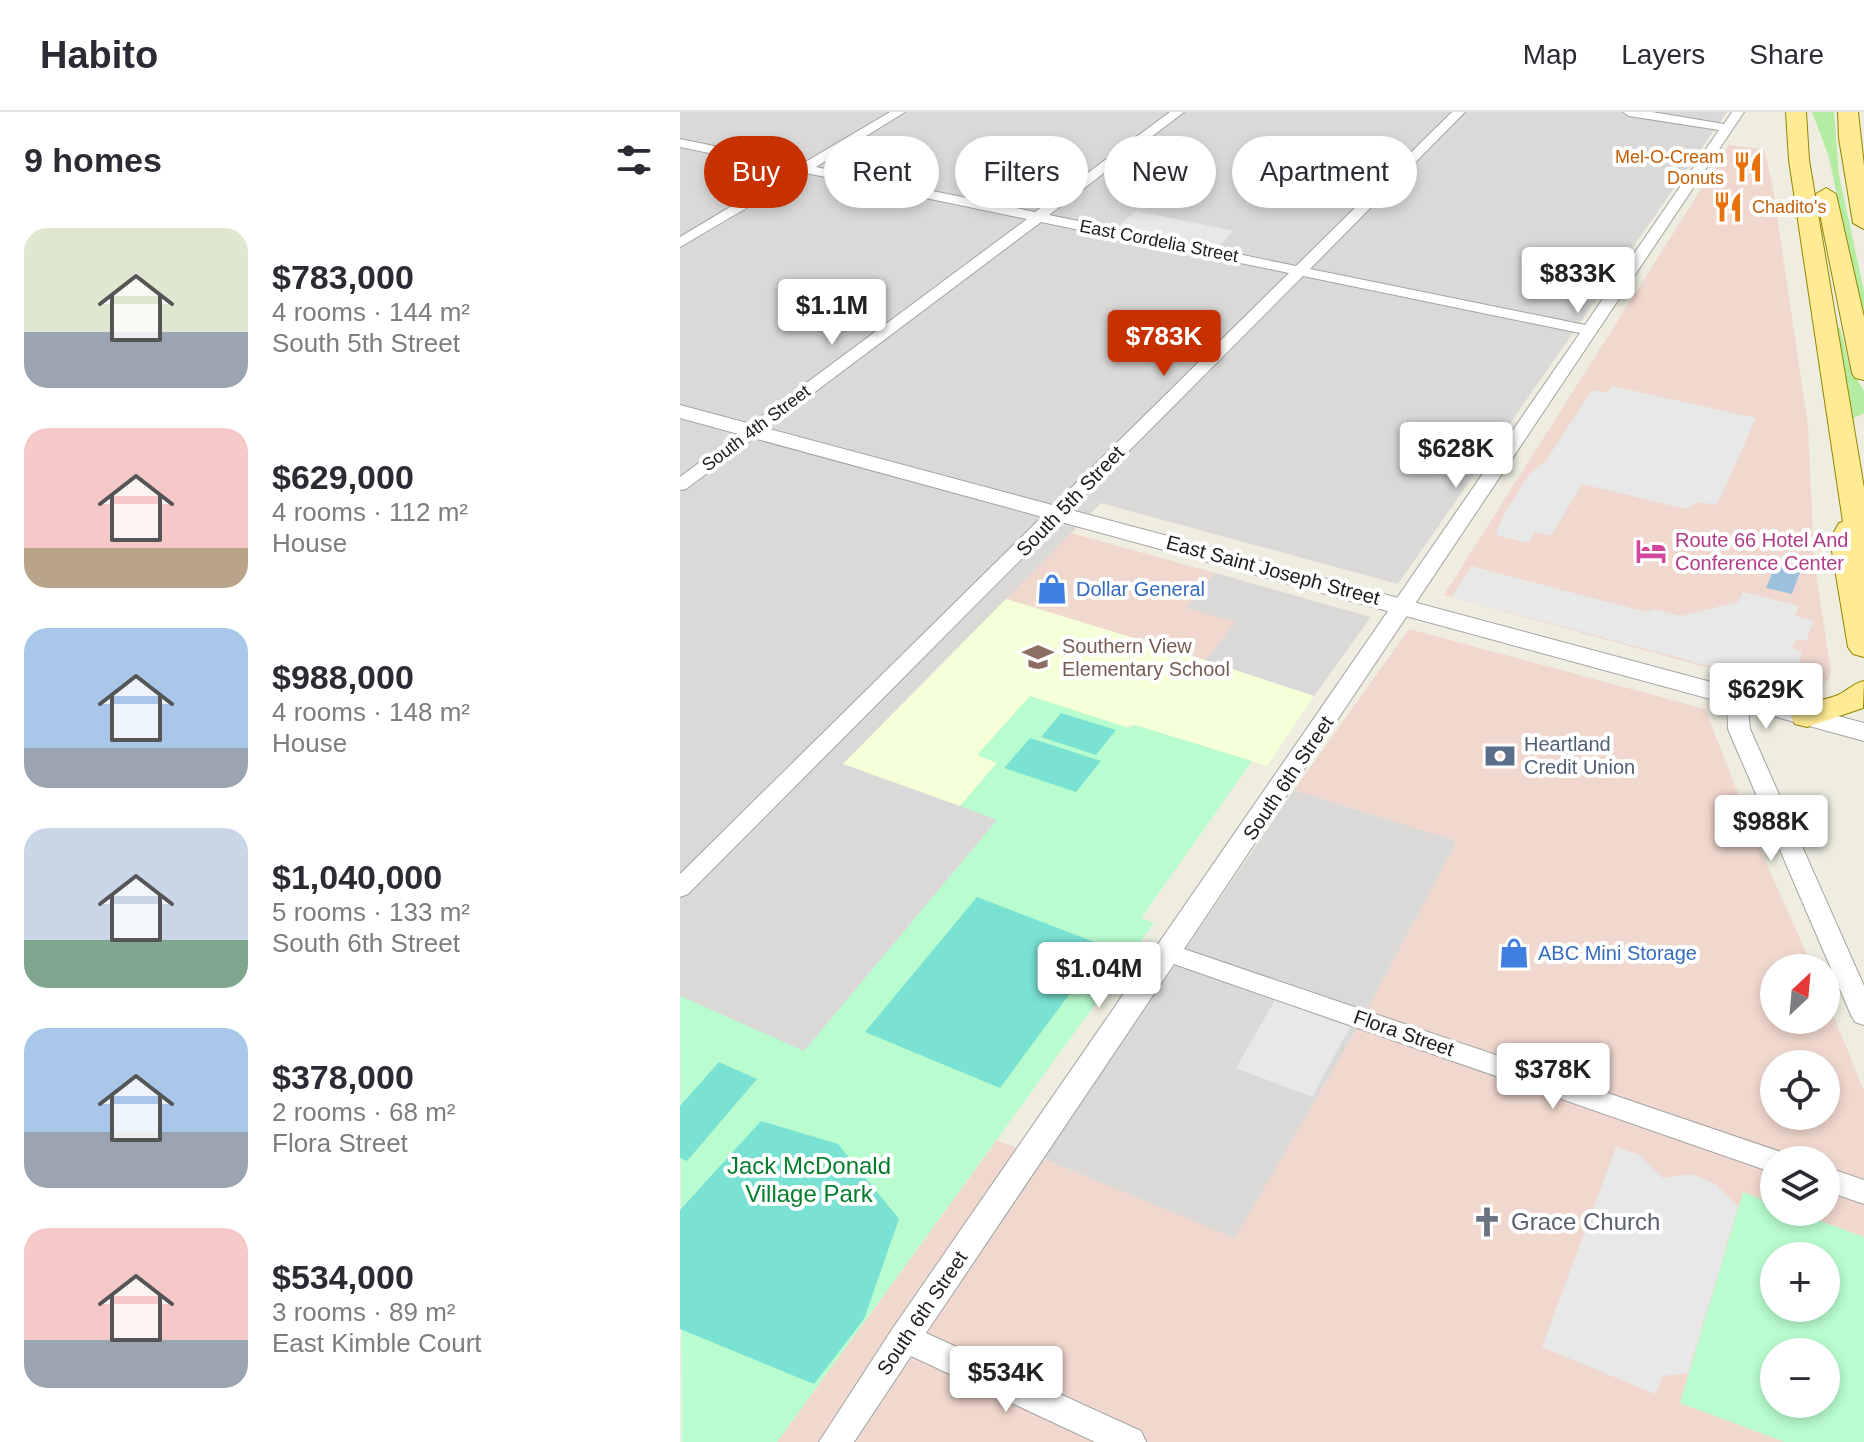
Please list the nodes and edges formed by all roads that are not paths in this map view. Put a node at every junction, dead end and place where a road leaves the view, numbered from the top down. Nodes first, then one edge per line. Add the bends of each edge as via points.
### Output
1 (899, 112) edge
2 (1178, 112) edge
3 (1459, 112) edge
4 (1629, 112) edge
5 (1738, 112) edge
6 (1848, 112) edge
7 (1795, 115) edge
8 (1727, 128) junction
9 (680, 143) edge
10 (704, 148) edge
11 (808, 166) edge
12 (808, 169) edge
13 (738, 208) edge
14 (1040, 217) junction
15 (1863, 218) edge
16 (680, 243) edge
17 (1300, 270) junction
18 (1591, 331) junction
19 (1864, 373) edge
20 (680, 411) edge
21 (1864, 426) edge
22 (754, 430) junction
23 (1843, 447) junction
24 (680, 485) edge
25 (1059, 512) junction
26 (1857, 514) junction
27 (1864, 553) edge
28 (1405, 606) junction
29 (1864, 647) edge
30 (1864, 691) edge
31 (1737, 697) junction
32 (1807, 716) junction
33 (1864, 732) edge
34 (680, 888) edge
35 (1169, 953) junction
36 (1864, 1015) edge
37 (1760, 1156) edge
38 (1840, 1184) edge
39 (1864, 1192) edge
40 (904, 1338) junction
41 (835, 1442) edge
42 (1130, 1442) edge

1 - 11 street
2 - 14 street, South 4th Street
3 - 17 street, South 5th Street
4 - 8 street
5 - 8 street, South 6th Street
6 - 15 main road
7 - 19 main road via 1816,146
7 - 23 main road
8 - 18 street, South 6th Street
9 - 10 street, East Cordelia Street
12 - 14 street, East Cordelia Street
13 - 16 street
14 - 17 street, East Cordelia Street
14 - 22 street, South 4th Street
17 - 18 street, East Cordelia Street
17 - 25 street, South 5th Street
18 - 28 street, South 6th Street
20 - 22 street, East Saint Joseph Street
21 - 23 main road
22 - 24 street, South 4th Street
22 - 25 street, East Saint Joseph Street
23 - 26 main road
25 - 28 street, East Saint Joseph Street
25 - 34 street, South 5th Street
26 - 27 main road
26 - 29 main road via 1844,539
28 - 31 street, East Saint Joseph Street
28 - 35 street, South 6th Street
30 - 32 main road via 1852,701
31 - 32 street, East Saint Joseph Street
31 - 36 street via 1739,729
32 - 33 street, East Saint Joseph Street
35 - 37 street, Flora Street
35 - 40 street, South 6th Street
38 - 39 street
40 - 41 street, South 6th Street
40 - 42 street

